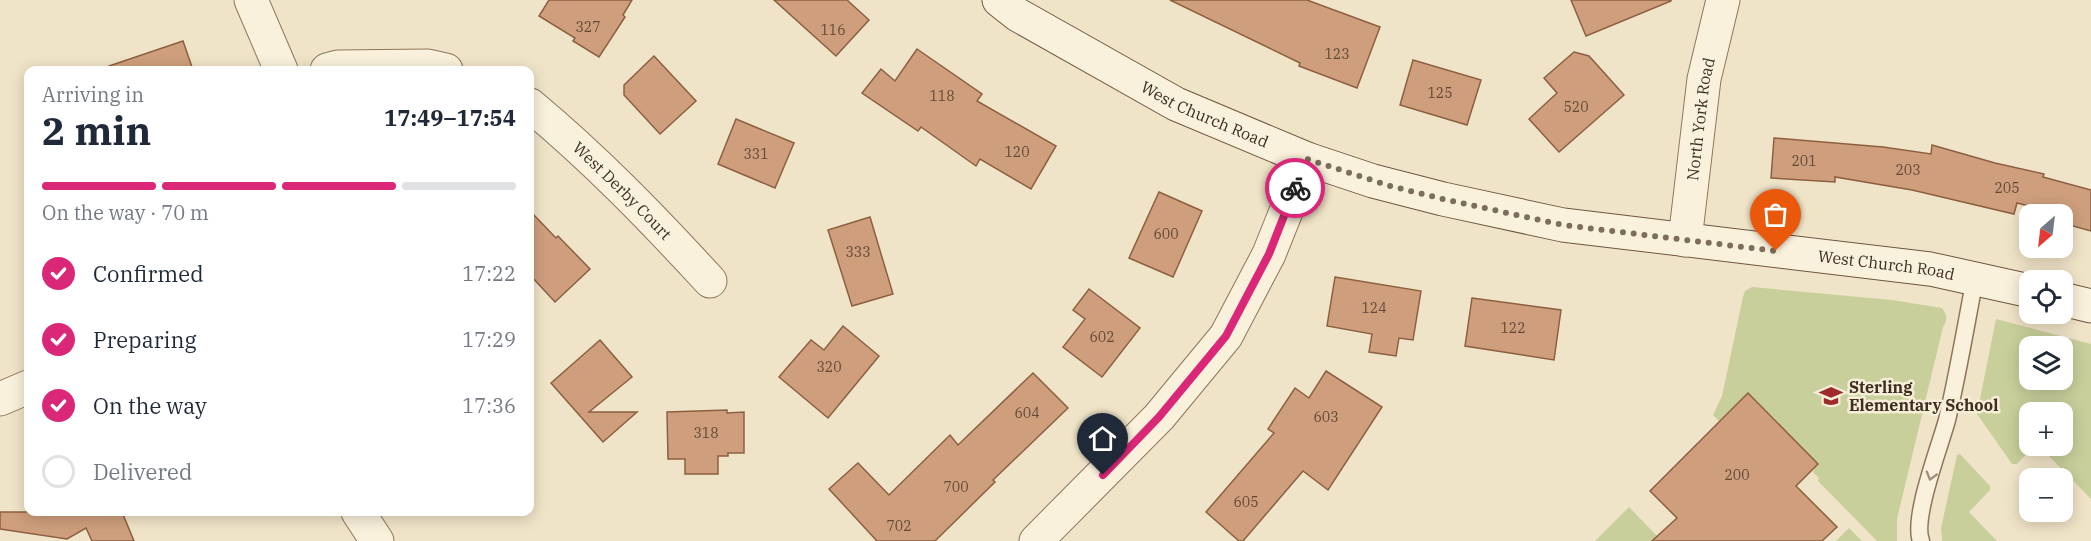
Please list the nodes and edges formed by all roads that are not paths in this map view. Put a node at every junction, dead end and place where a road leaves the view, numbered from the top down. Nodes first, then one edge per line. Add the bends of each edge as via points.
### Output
1 (250, 0) edge
2 (999, 0) edge
3 (1723, 0) edge
4 (279, 66) edge
5 (534, 108) edge
6 (1307, 159) junction
7 (1685, 240) junction
8 (1975, 278) junction
9 (710, 281) dead end
10 (2019, 288) edge
11 (2073, 302) edge
12 (2091, 306) edge
13 (24, 389) edge
14 (0, 399) edge
15 (361, 516) edge
16 (377, 541) edge
17 (1036, 541) edge
18 (1921, 541) edge

1 - 4 street
2 - 6 street, West Church Road via 1018,15 1176,104
3 - 7 street, North York Road via 1704,79
5 - 9 street, West Derby Court via 650,215
6 - 7 street, West Church Road via 1373,182 1563,225
6 - 17 street via 1269,254 1226,336 1159,417
7 - 8 street, West Church Road via 1930,269
8 - 10 street, West Church Road
8 -> 18 lane via 1947,420 1922,508
11 - 12 street
13 - 14 street
15 - 16 street

